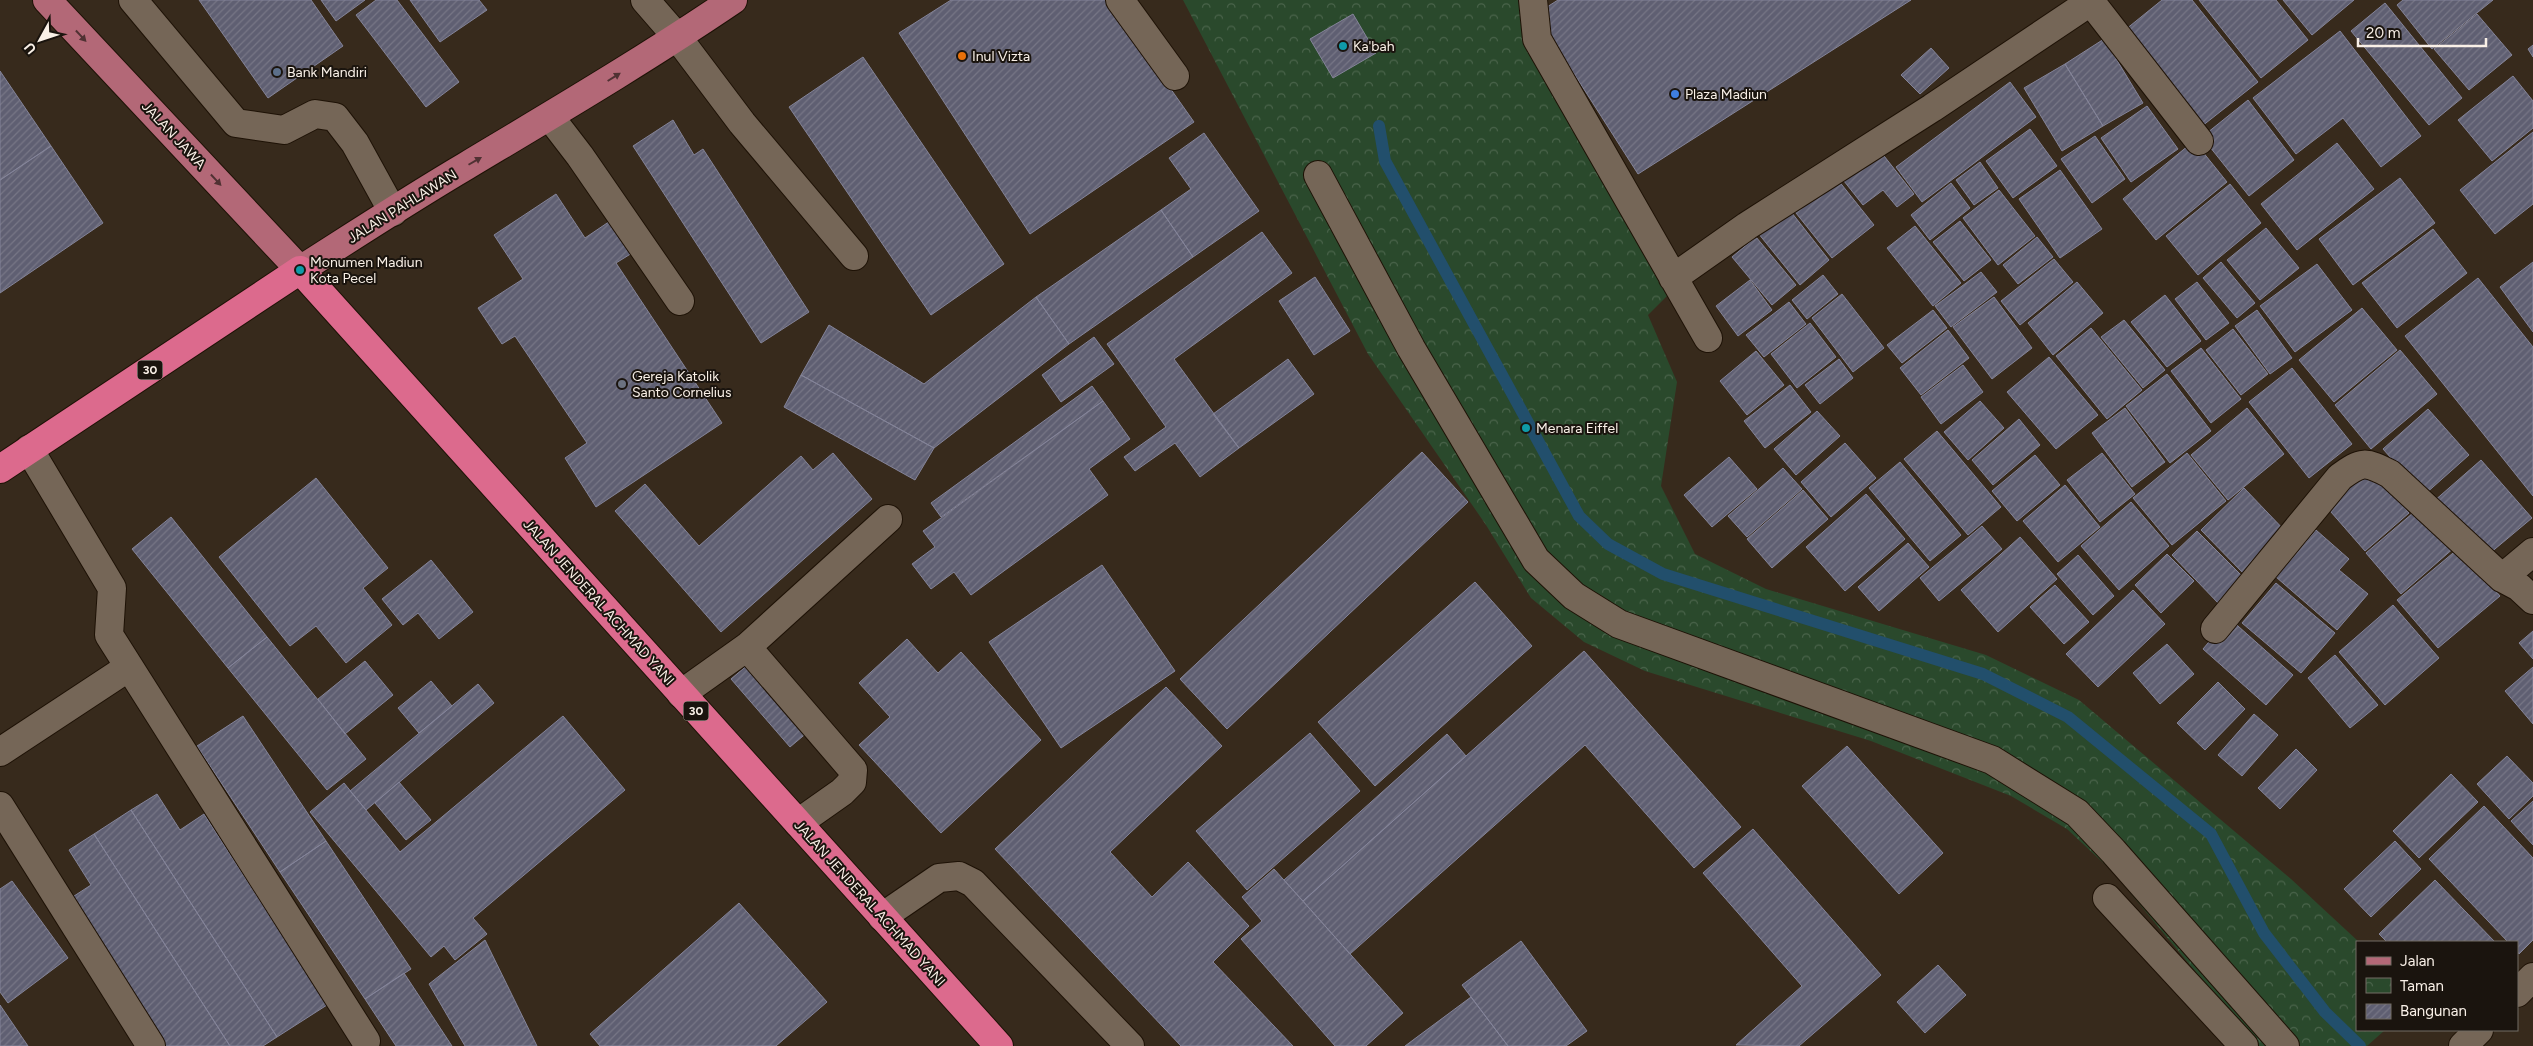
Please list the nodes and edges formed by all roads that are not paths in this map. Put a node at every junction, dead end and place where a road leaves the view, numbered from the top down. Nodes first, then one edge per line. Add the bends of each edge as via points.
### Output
1 (48, 0) edge
2 (133, 0) edge
3 (645, 0) edge
4 (733, 0) edge
5 (1120, 0) edge
6 (1533, 0) edge
7 (2092, 1) edge
8 (678, 38) junction
9 (1175, 76) dead end
10 (550, 117) junction
11 (2200, 141) dead end
12 (1318, 175) dead end
13 (392, 212) junction
14 (854, 256) dead end
15 (300, 270) junction
16 (1674, 278) junction
17 (680, 301) dead end
18 (1708, 338) dead end
19 (29, 449) junction
20 (0, 469) edge
21 (888, 519) dead end
22 (2533, 552) edge
23 (2518, 588) edge
24 (2215, 629) dead end
25 (747, 647) junction
26 (129, 667) junction
27 (681, 694) junction
28 (0, 752) edge
29 (0, 806) edge
30 (798, 823) junction
31 (2107, 898) dead end
32 (882, 917) junction
33 (2533, 977) edge
34 (2518, 992) edge
35 (2478, 1031) edge
36 (366, 1041) dead end
37 (151, 1046) edge
38 (999, 1046) edge
39 (1130, 1046) edge
40 (2244, 1046) edge
41 (2285, 1046) edge
42 (2463, 1046) edge

1 -> 15 main road, JALAN JAWA
2 - 13 street via 236,122 284,130 315,114 335,116 354,143
3 - 8 street
4 - 8 main road, JALAN PAHLAWAN
5 - 9 street
6 - 16 street via 1537,39
7 - 11 street
7 - 16 street via 1747,226
10 -> 8 main road, JALAN PAHLAWAN
8 - 14 street via 742,123
13 -> 10 main road, JALAN PAHLAWAN
10 - 17 street
12 - 41 street via 1411,348 1536,560 1574,596 1619,624 1992,760 2077,813
13 - 15 main road, JALAN PAHLAWAN
15 - 19 highway, JALAN PAHLAWAN / 30
15 - 27 highway, JALAN JENDERAL ACHMAD YANI / 30
16 - 18 street
19 - 20 highway, JALAN PAHLAWAN / 30
19 - 26 street via 112,588 109,635
21 - 25 street
22 - 23 street
23 - 24 street via 2390,474 2371,464 2359,464 2340,478
25 - 27 street
25 - 30 street via 854,770 852,782 842,792
26 - 28 street
26 - 36 street
27 - 30 highway, JALAN JENDERAL ACHMAD YANI / 30
29 - 37 street
30 - 32 highway, JALAN JENDERAL ACHMAD YANI / 30
31 - 40 street
32 - 38 highway, JALAN JENDERAL ACHMAD YANI / 30
32 - 39 street via 939,878 959,876 973,883
33 - 34 street
35 - 42 street

